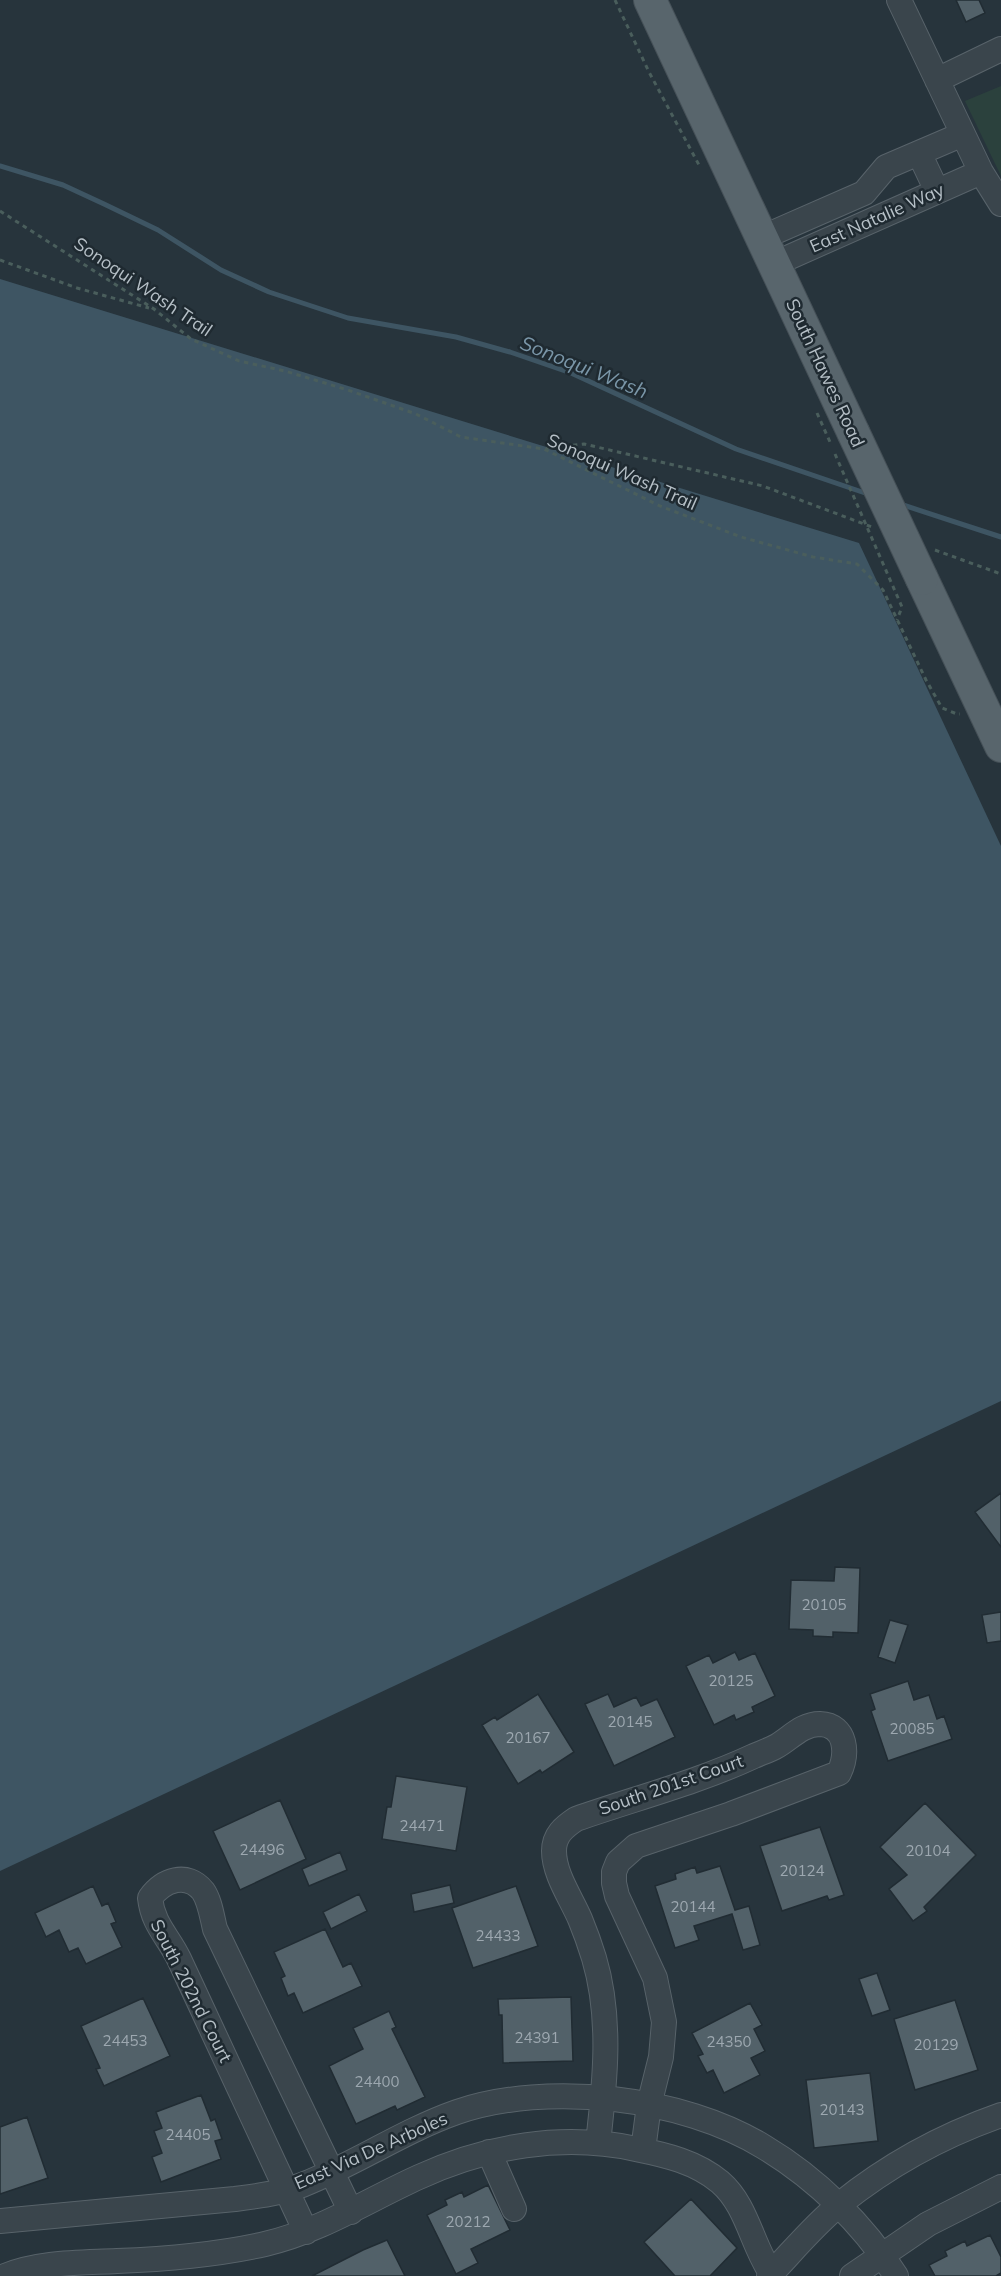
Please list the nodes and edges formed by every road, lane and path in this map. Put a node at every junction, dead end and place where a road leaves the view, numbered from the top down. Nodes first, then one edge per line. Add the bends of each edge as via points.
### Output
1 (650, 0) edge
2 (899, 0) edge
3 (1001, 49) edge
4 (937, 80) junction
5 (963, 134) junction
6 (919, 153) junction
7 (981, 172) junction
8 (938, 191) junction
9 (1001, 204) edge
10 (0, 211) edge
11 (767, 251) junction
12 (0, 260) edge
13 (154, 309) junction
14 (817, 412) dead end
15 (544, 449) junction
16 (882, 530) dead end
17 (925, 546) dead end
18 (1001, 574) edge
19 (897, 620) junction
20 (984, 708) junction
21 (1001, 746) edge
22 (603, 2098) junction
23 (649, 2105) junction
24 (1001, 2115) edge
25 (598, 2144) junction
26 (643, 2150) junction
27 (489, 2152) junction
28 (332, 2171) junction
29 (1001, 2187) edge
30 (287, 2190) junction
31 (838, 2205) junction
32 (514, 2209) dead end
33 (351, 2212) junction
34 (0, 2222) edge
35 (306, 2232) junction
36 (882, 2254) junction
37 (771, 2275) edge
38 (4, 2276) edge
39 (852, 2276) edge
40 (896, 2276) edge

1 - 11 main road, South Hawes Road
2 - 4 street
3 - 4 street
4 - 5 street
5 - 6 street, East Natalie Way
5 - 7 street
6 - 8 street
6 - 11 street, East Natalie Way via 886,167 864,193
7 - 8 street, East Natalie Way
7 - 9 street
8 - 11 street, East Natalie Way
10 - 13 path, Sonoqui Wash Trail
11 - 20 main road, South Hawes Road, bridge
12 - 13 path via 77,288
13 - 15 path, Sonoqui Wash Trail via 191,339 239,361 348,390 416,414 461,436
14 - 19 path, bridge via 902,607
15 - 16 path via 584,444 763,486
15 - 19 path, Sonoqui Wash Trail via 660,506 741,537 813,557 857,564 883,590
17 - 18 path
19 - 20 path, Sonoqui Wash Trail via 942,708 957,714
20 - 21 main road, South Hawes Road
22 - 23 street, East Via De Arboles
22 - 23 street, South 201st Court via 606,2052 601,1983 558,1868 555,1840 576,1819 714,1774 775,1747 812,1724 833,1727 846,1748 839,1773 636,1846 618,1862 614,1872 617,1896 655,1978 664,2022 661,2057
22 - 25 street, South 201st Court
22 - 28 street, East Via De Arboles via 550,2096 460,2111
23 - 26 street, South 201st Court
23 - 31 street, East Via De Arboles via 697,2117 764,2146
24 - 31 street via 909,2158
25 - 26 street
25 - 27 street via 549,2142
26 - 37 street via 681,2160 721,2183 744,2215
27 - 32 street
27 - 33 street via 446,2165
28 - 30 street, East Via De Arboles
28 - 30 street, South 202nd Court via 215,1929 204,1893 185,1879 174,1880 157,1888 150,1898 152,1913 179,1959
28 - 33 street, South 202nd Court
29 - 36 street via 928,2224
30 - 34 street, East Via De Arboles via 235,2199
30 - 35 street, South 202nd Court
31 - 36 street, East Via De Arboles
31 - 37 street
33 - 35 street
35 - 38 street via 214,2254 69,2263
36 - 39 street
36 - 40 street, East Via De Arboles

